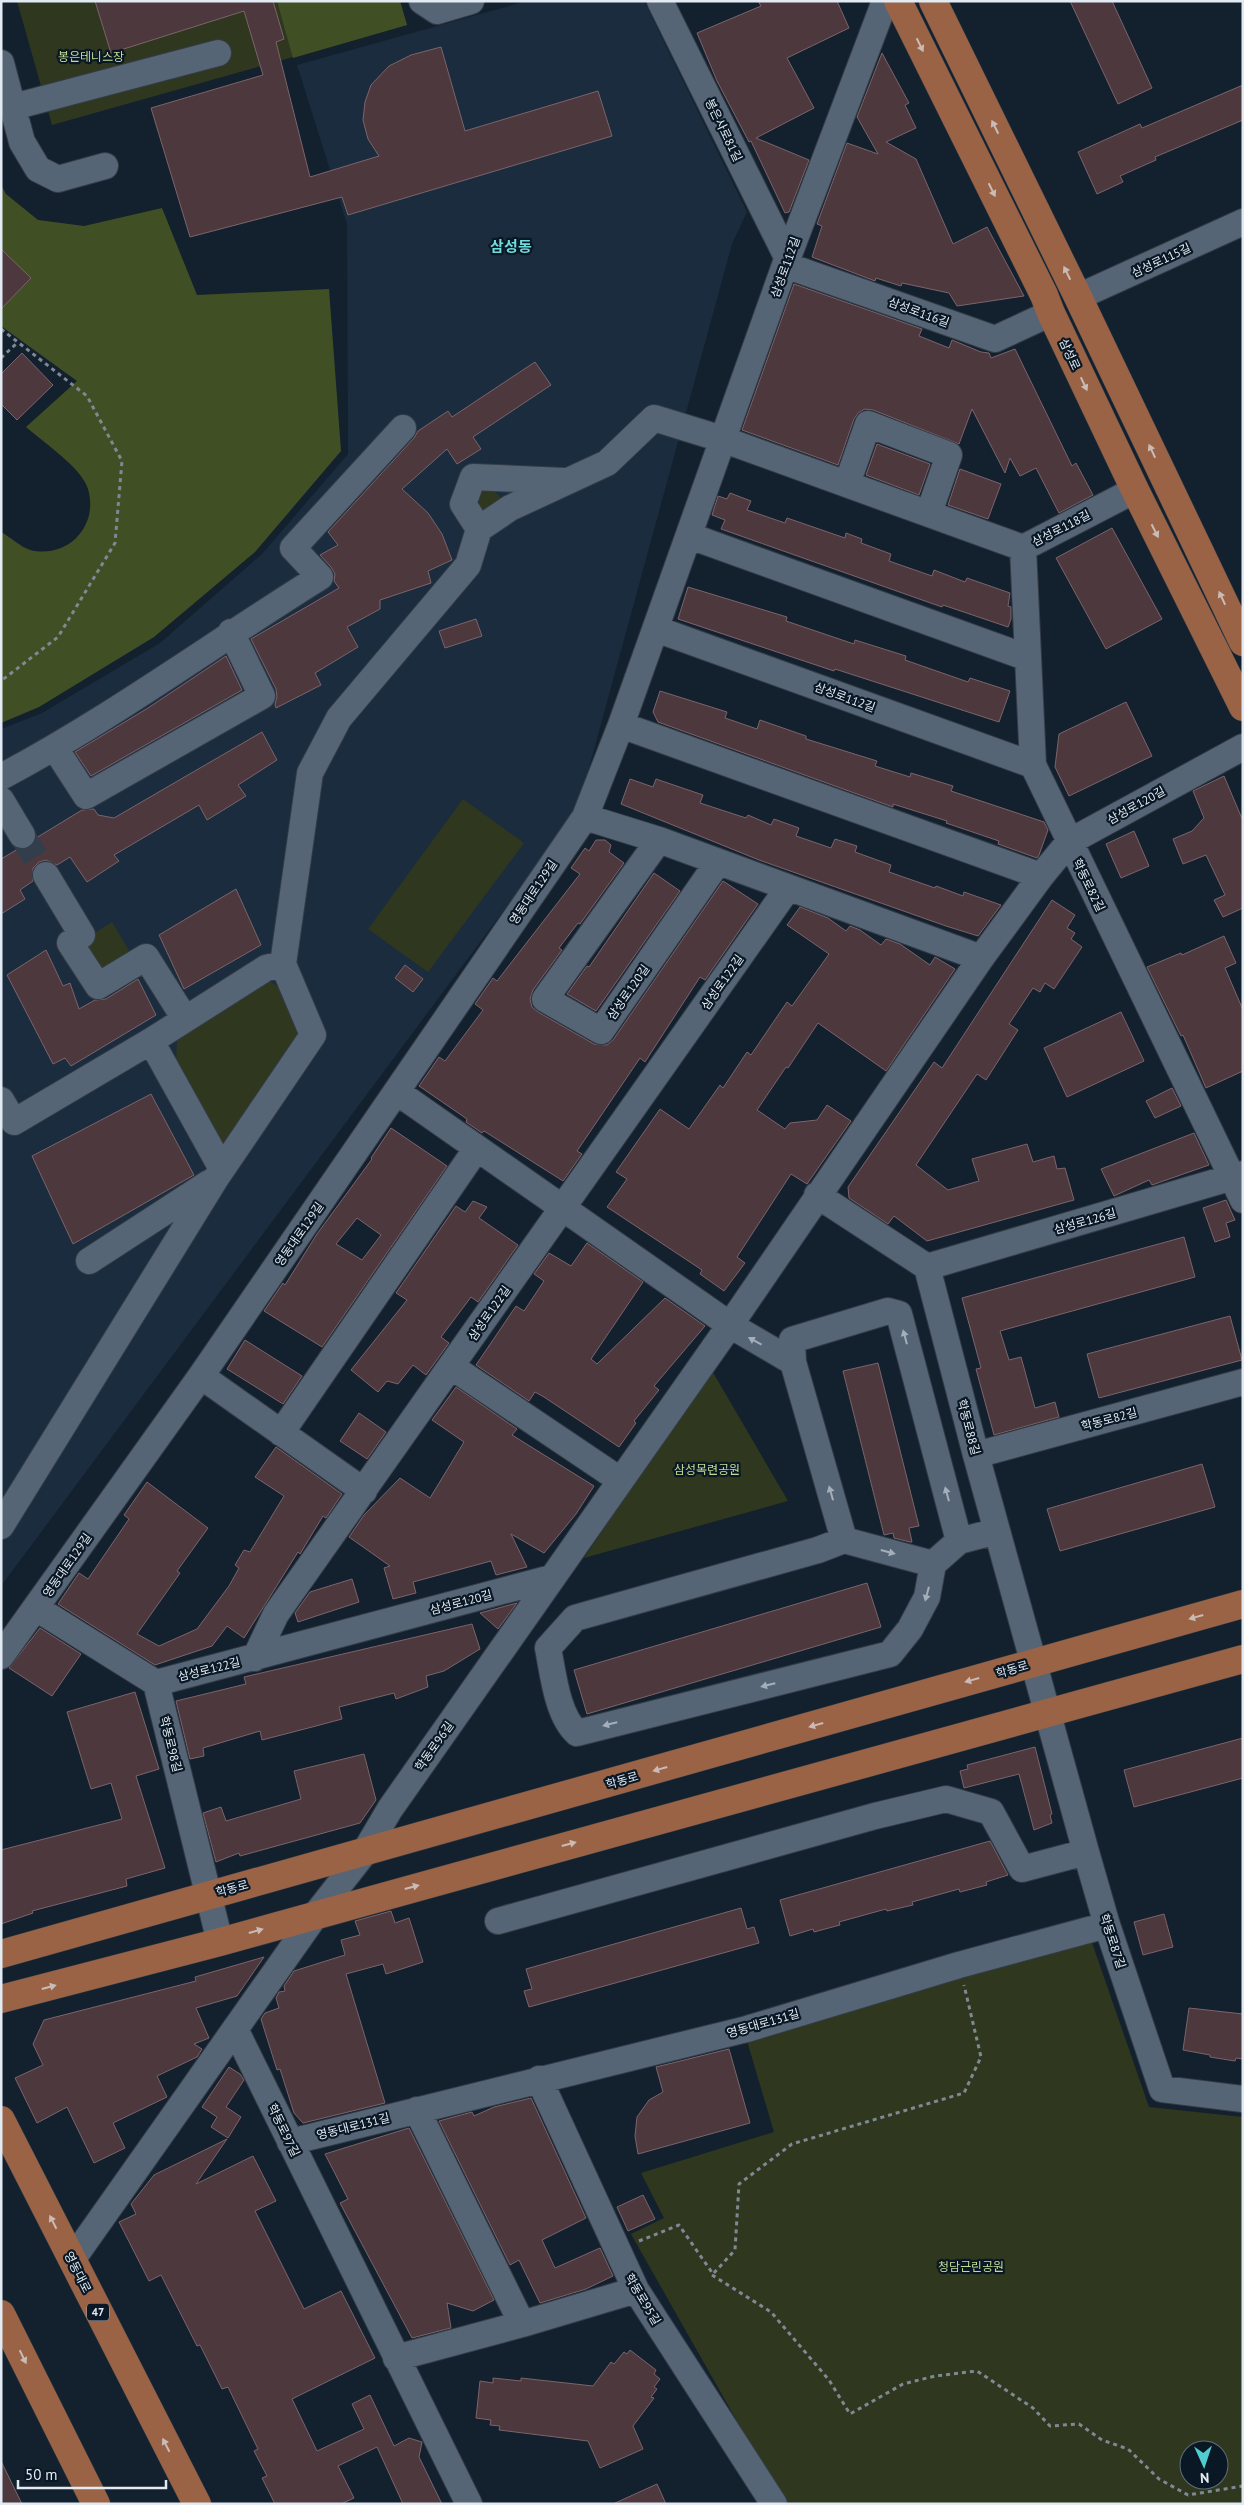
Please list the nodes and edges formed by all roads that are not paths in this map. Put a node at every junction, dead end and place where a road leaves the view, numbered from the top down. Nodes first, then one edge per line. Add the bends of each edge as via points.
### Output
1 (422, 1) edge
2 (471, 1) edge
3 (660, 1) edge
4 (885, 1) edge
5 (898, 1) edge
6 (934, 1) edge
7 (218, 53) dead end
8 (1, 63) edge
9 (13, 107) junction
10 (105, 166) dead end
11 (1243, 222) edge
12 (786, 262) junction
13 (1078, 297) junction
14 (1051, 313) junction
15 (403, 428) dead end
16 (722, 439) junction
17 (568, 481) junction
18 (847, 484) junction
19 (1135, 490) junction
20 (929, 514) junction
21 (479, 528) junction
22 (690, 536) junction
23 (1023, 548) junction
24 (656, 629) junction
25 (231, 632) junction
26 (1243, 642) edge
27 (1028, 658) junction
28 (1243, 707) edge
29 (621, 725) junction
30 (1243, 747) edge
31 (55, 748) junction
32 (1034, 765) junction
33 (1, 777) edge
34 (1, 800) edge
35 (585, 817) junction
36 (22, 835) tunnel mouth
37 (659, 840) junction
38 (1069, 842) junction
39 (718, 862) junction
40 (46, 875) tunnel mouth
41 (1041, 876) junction
42 (788, 888) junction
43 (981, 958) junction
44 (283, 964) junction
45 (185, 1019) junction
46 (151, 1040) junction
47 (397, 1092) junction
48 (1, 1100) edge
49 (477, 1148) junction
50 (219, 1174) junction
51 (1239, 1184) edge
52 (817, 1195) junction
53 (562, 1207) junction
54 (88, 1261) dead end
55 (927, 1267) junction
56 (730, 1324) junction
57 (793, 1362) junction
58 (452, 1367) junction
59 (201, 1376) junction
60 (1243, 1382) edge
61 (281, 1433) junction
62 (976, 1455) junction
63 (620, 1480) junction
64 (364, 1491) junction
65 (1, 1526) edge
66 (997, 1531) junction
67 (844, 1540) junction
68 (959, 1541) junction
69 (933, 1564) junction
70 (551, 1578) junction
71 (1243, 1604) edge
72 (36, 1608) junction
73 (1, 1656) edge
74 (256, 1658) junction
75 (1243, 1659) edge
76 (1034, 1663) junction
77 (156, 1683) junction
78 (1047, 1713) junction
79 (1086, 1852) junction
80 (364, 1853) junction
81 (209, 1894) junction
82 (317, 1913) junction
83 (498, 1921) dead end
84 (1107, 1925) junction
85 (220, 1942) junction
86 (1, 1954) edge
87 (1, 1999) edge
88 (235, 2029) junction
89 (539, 2079) junction
90 (1243, 2099) edge
91 (417, 2110) junction
92 (1, 2120) edge
93 (290, 2142) junction
94 (72, 2260) junction
95 (636, 2290) junction
96 (1, 2314) edge
97 (522, 2324) junction
98 (396, 2358) junction
99 (96, 2504) edge
100 (197, 2504) edge
101 (469, 2504) edge
102 (774, 2504) edge

1 - 2 street via 437,11
3 - 12 street, 봉은사로81길
4 - 12 street, 삼성로112길
5 -> 14 main road, 삼성로
13 -> 6 main road
7 - 9 street
8 - 9 street
9 - 10 street via 22,142 38,169 58,179
11 - 13 street, 삼성로115길
12 - 14 street, 삼성로116길 via 995,339
12 - 16 street, 삼성로112길
26 -> 13 main road
14 -> 19 main road, 삼성로
15 - 25 street via 293,548 320,577
16 - 17 street, 삼성로118길 via 654,418 607,463
16 - 18 street, 삼성로118길
16 - 22 street, 삼성로112길
17 - 21 street via 510,508
17 - 21 street via 473,477 463,504
18 - 20 street, 삼성로118길
18 - 20 street via 868,424 949,455
19 - 23 street, 삼성로118길
19 -> 28 main road, 삼성로
20 - 23 street, 삼성로118길
21 - 44 street via 468,564 339,718 310,773
22 - 24 street, 삼성로112길
22 - 27 street
23 - 27 street, 학동로82길
24 - 29 street, 삼성로112길
24 - 32 street, 삼성로112길
25 - 31 street
25 - 31 street via 262,696 86,796
27 - 32 street, 학동로82길
29 - 35 street, 삼성로112길
29 - 41 street
30 - 38 street, 삼성로120길
31 - 33 street
32 - 38 street, 학동로82길
34 - 36 street
35 - 37 street
35 - 47 street, 영동대로129길
37 - 39 street
37 - 39 street, 삼성로120길 via 545,999 601,1031
38 - 41 street, 삼성로120길
38 - 51 street, 학동로82길
39 - 42 street
40 - 45 street via 82,935 70,943 98,986 146,957
41 - 43 street, 삼성로120길
42 - 43 street
42 - 53 street, 삼성로122길
43 - 52 street, 삼성로120길
44 - 45 street via 266,968
44 - 50 street via 313,1035
45 - 46 street
46 - 48 street via 14,1122
46 - 50 street
47 - 49 street
47 - 59 street, 영동대로129길
49 - 53 street
49 - 61 street
50 - 54 street
50 - 65 street
51 - 55 street, 삼성로126길
52 - 55 street
52 - 56 street, 삼성로120길
53 - 56 street
53 - 58 street, 삼성로122길
55 - 62 street, 학동로88길
57 -> 56 street
56 - 63 street, 삼성로120길
67 -> 57 street
68 -> 57 street via 900,1314 888,1311 792,1340
58 - 63 street
58 - 64 street, 삼성로122길
59 - 61 street
59 - 72 street, 영동대로129길
60 - 62 street, 학동로82길
61 - 64 street
62 - 66 street, 학동로88길
63 - 70 street, 삼성로120길
64 - 74 street, 삼성로122길 via 276,1614
66 - 68 street
66 - 76 street, 학동로88길
67 -> 69 street
69 -> 67 street via 927,1597 910,1629 890,1654 577,1732 571,1727 557,1695 548,1648 574,1618
68 - 69 street
70 - 74 street, 삼성로120길
70 - 80 street, 학동로96길 via 390,1809
71 -> 76 main road, 학동로
72 - 73 street, 영동대로129길
72 - 77 street
74 - 77 street, 삼성로122길
75 - 78 main road
76 - 78 street, 학동로88길
76 -> 80 main road, 학동로
77 - 81 street, 학동로98길
78 - 79 street, 학동로87길
82 -> 78 main road
79 - 83 street via 1022,1869 991,1812 946,1800 875,1816
79 - 84 street, 학동로87길
80 - 81 main road, 학동로
80 - 82 street, 학동로96길
81 - 85 street, 학동로98길
81 - 86 main road, 학동로
85 -> 82 main road
82 - 88 street
84 - 89 street, 영동대로131길 via 959,1965 747,2029
84 - 90 street, 학동로87길 via 1162,2089
87 -> 85 main road
88 - 93 street, 학동로97길
88 - 94 street
89 - 91 street, 영동대로131길
89 - 95 street, 학동로95길
91 - 93 street, 영동대로131길
91 - 97 street
94 -> 92 main road, 영동대로 / 47
93 - 98 street, 학동로97길
100 -> 94 main road, 영동대로 / 47
95 - 97 street
95 - 102 street, 학동로95길
96 -> 99 main road
97 - 98 street
98 - 101 street, 학동로97길

